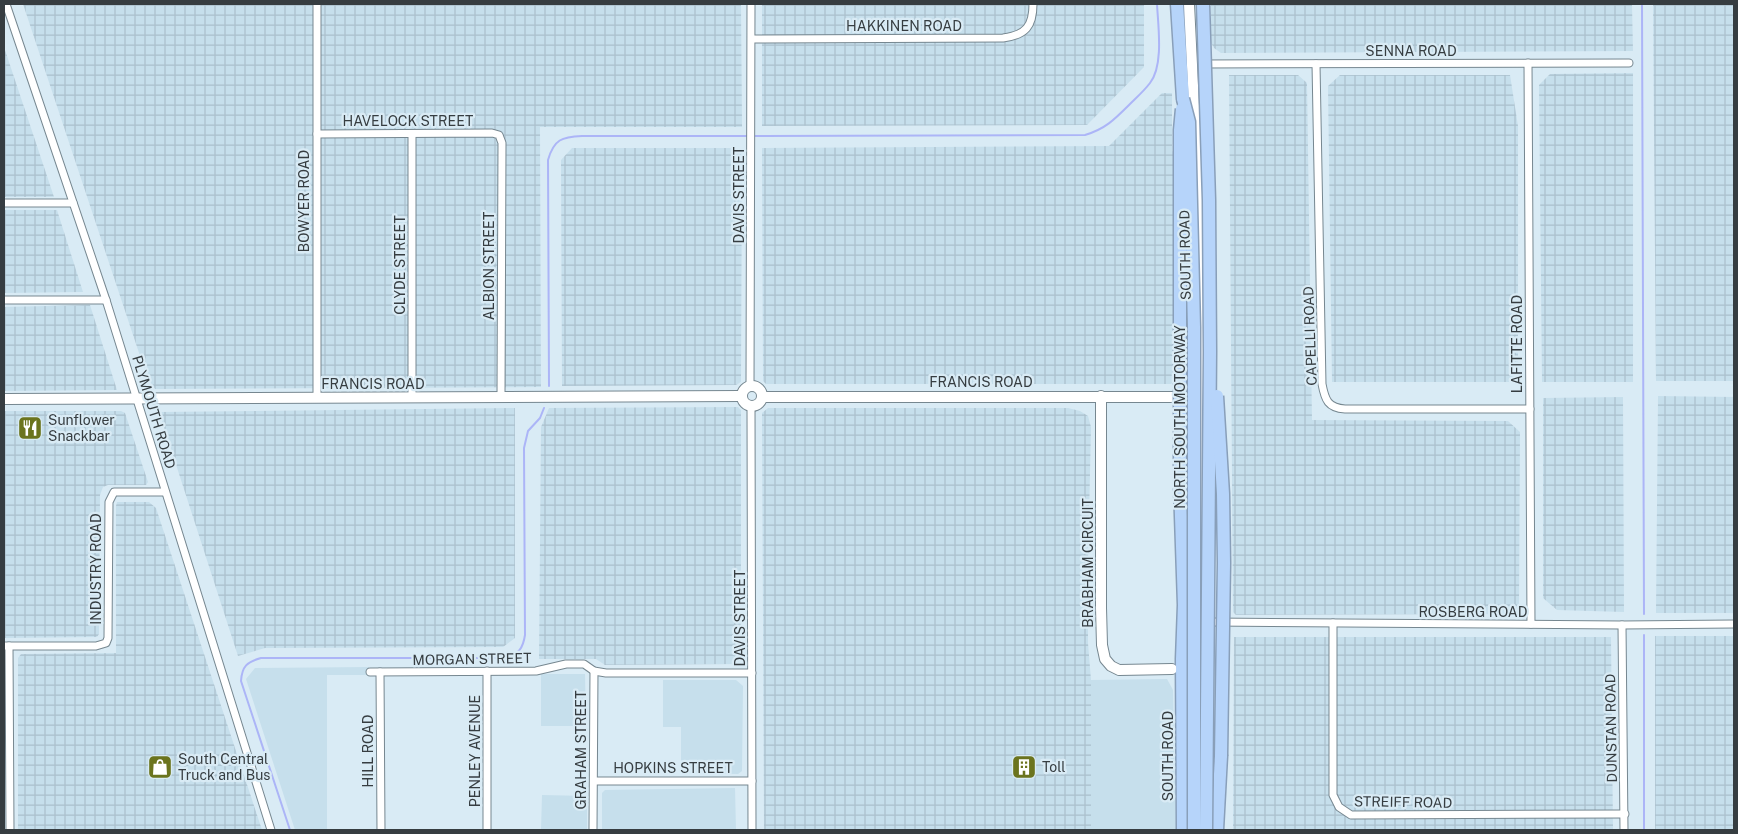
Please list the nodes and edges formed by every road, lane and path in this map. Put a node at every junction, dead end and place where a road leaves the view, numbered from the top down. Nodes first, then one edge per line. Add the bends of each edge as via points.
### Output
1 (6, 4) edge
2 (316, 4) edge
3 (752, 4) edge
4 (1033, 4) edge
5 (1177, 4) edge
6 (1189, 4) edge
7 (1202, 4) edge
8 (752, 39) junction
9 (1528, 63) junction
10 (1630, 63) dead end
11 (1192, 64) junction
12 (1316, 64) junction
13 (1183, 99) junction
14 (317, 134) junction
15 (412, 134) junction
16 (499, 135) joint
17 (4, 203) edge
18 (73, 203) junction
19 (4, 300) edge
20 (106, 300) junction
21 (1210, 352) junction
22 (750, 386) junction
23 (742, 396) junction
24 (762, 396) junction
25 (1101, 396) junction
26 (412, 397) junction
27 (501, 397) junction
28 (1201, 397) junction
29 (136, 398) junction
30 (317, 398) junction
31 (4, 399) edge
32 (751, 406) junction
33 (1530, 409) junction
34 (165, 492) junction
35 (1212, 622) joint
36 (1334, 623) junction
37 (1531, 624) junction
38 (1734, 624) edge
39 (1622, 625) junction
40 (6, 646) edge
41 (1182, 660) junction
42 (1172, 669) junction
43 (487, 671) junction
44 (594, 671) junction
45 (370, 672) dead end
46 (380, 672) junction
47 (752, 673) junction
48 (1183, 683) junction
49 (594, 781) junction
50 (752, 781) junction
51 (1624, 814) junction
52 (10, 830) edge
53 (272, 830) edge
54 (380, 830) edge
55 (487, 830) edge
56 (593, 830) edge
57 (752, 830) edge
58 (1182, 830) edge
59 (1194, 830) edge
60 (1206, 830) edge
61 (1217, 830) edge
62 (1624, 830) edge

1 - 18 street, PLYMOUTH ROAD
2 - 14 street, BOWYER ROAD
3 - 8 street, DAVIS STREET
4 - 8 street, HAKKINEN ROAD via 1028,27 1015,37
5 - 13 highway, NORTH SOUTH MOTORWAY
6 - 11 street, SOUTH ROAD
7 - 21 highway, bridge
8 - 22 street, DAVIS STREET
9 - 10 street, SENNA ROAD
9 - 12 street, SENNA ROAD
9 - 33 street, LAFITTE ROAD
11 - 12 street, SENNA ROAD
11 - 28 street, SOUTH ROAD via 1200,227
12 - 33 street, CAPELLI ROAD via 1322,384 1329,404 1345,409
13 - 41 highway, SOUTH ROAD, bridge via 1180,130
13 - 59 highway, NORTH SOUTH MOTORWAY, bridge via 1189,122 1194,327
14 - 15 street, HAVELOCK STREET
14 - 30 street, BOWYER ROAD
15 - 16 street, HAVELOCK STREET
15 - 26 street, CLYDE STREET
16 - 27 street, ALBION STREET via 502,143
17 - 18 street
18 - 20 street, PLYMOUTH ROAD
19 - 20 street
20 - 29 street, PLYMOUTH ROAD
21 - 60 highway, bridge
21 - 61 highway, bridge via 1218,404 1223,494 1221,756
22 - 23 street via 744,389
22 - 24 street via 757,388
23 - 27 street, FRANCIS ROAD
23 - 32 street
24 - 25 street, FRANCIS ROAD
24 - 32 street via 757,404
25 - 28 street, FRANCIS ROAD
25 - 42 street, BRABHAM CIRCUIT via 1101,608 1105,659 1120,670
26 - 27 street, FRANCIS ROAD
26 - 30 street, FRANCIS ROAD
28 - 35 street, SOUTH ROAD via 1200,605 1203,614
29 - 30 street, FRANCIS ROAD
29 - 31 street, FRANCIS ROAD
29 - 34 street, PLYMOUTH ROAD
32 - 47 street, DAVIS STREET
33 - 37 street, LAFITTE ROAD
34 - 40 street, INDUSTRY ROAD via 114,492 109,502 106,643 96,646
34 - 53 street, PLYMOUTH ROAD
35 - 36 street, ROSBERG ROAD
36 - 37 street, ROSBERG ROAD
36 - 51 street, STREIFF ROAD via 1334,796 1338,806 1351,815
37 - 39 street, ROSBERG ROAD
38 - 39 street, ROSBERG ROAD
39 - 51 street, DUNSTAN ROAD
40 - 52 street
41 - 42 street
41 - 48 highway, SOUTH ROAD
42 - 48 street
43 - 44 street, MORGAN STREET via 536,671 566,664 584,664
43 - 46 street, MORGAN STREET
43 - 55 street, PENLEY AVENUE
44 - 47 street, MORGAN STREET
44 - 49 street, GRAHAM STREET
45 - 46 street, MORGAN STREET
46 - 54 street, HILL ROAD
47 - 50 street, DAVIS STREET
48 - 58 highway, SOUTH ROAD
49 - 50 street, HOPKINS STREET
49 - 56 street, GRAHAM STREET
50 - 57 street, DAVIS STREET
51 - 62 street, DUNSTAN ROAD

